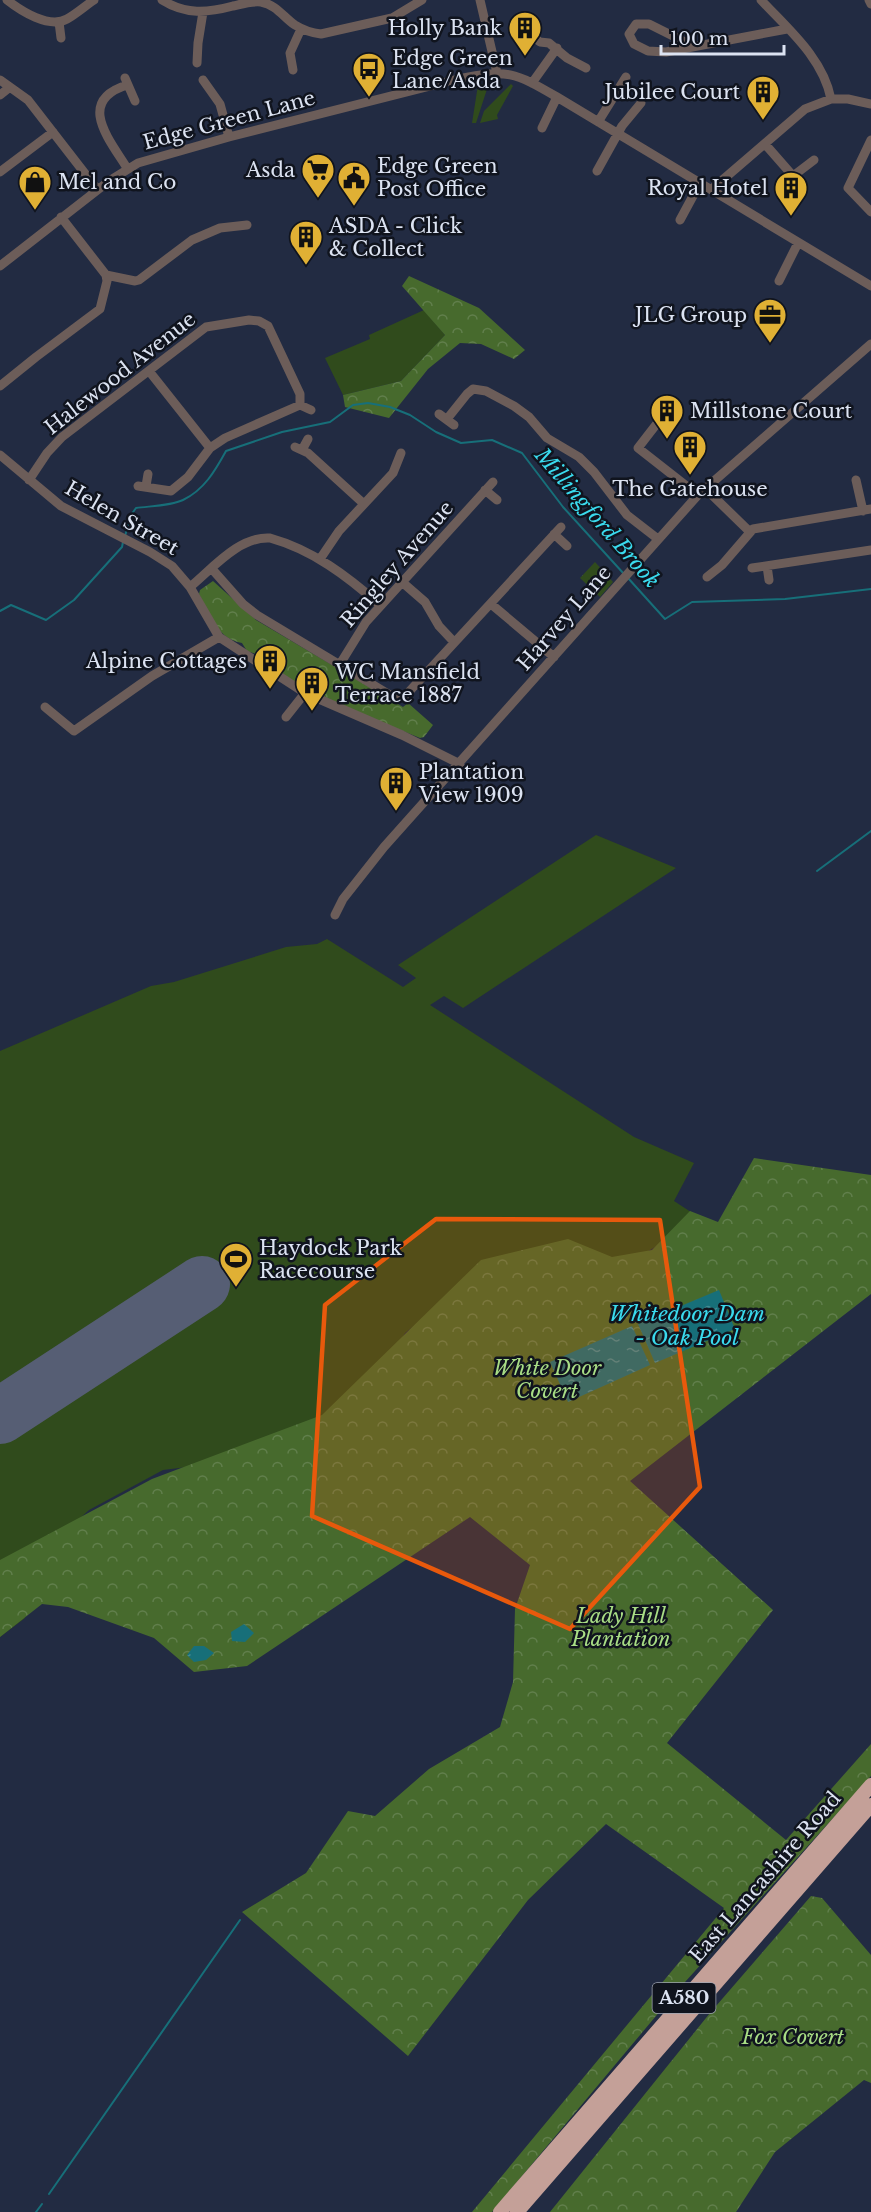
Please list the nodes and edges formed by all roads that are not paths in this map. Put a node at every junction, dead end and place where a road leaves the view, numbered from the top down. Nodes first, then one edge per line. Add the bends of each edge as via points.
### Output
1 (7, 0) edge
2 (94, 0) edge
3 (162, 0) edge
4 (422, 0) edge
5 (480, 0) edge
6 (761, 0) edge
7 (237, 2) edge
8 (203, 12) junction
9 (60, 22) junction
10 (301, 28) junction
11 (529, 28) dead end
12 (787, 29) junction
13 (61, 38) dead end
14 (693, 46) junction
15 (557, 48) junction
16 (290, 57) junction
17 (278, 58) dead end
18 (197, 63) dead end
19 (586, 68) dead end
20 (293, 70) dead end
21 (497, 73) junction
22 (626, 77) dead end
23 (0, 80) edge
24 (203, 80) dead end
25 (532, 83) junction
26 (10, 87) junction
27 (0, 95) edge
28 (557, 97) junction
29 (831, 99) junction
30 (135, 101) dead end
31 (641, 103) dead end
32 (871, 104) edge
33 (598, 122) junction
34 (542, 128) dead end
35 (53, 132) junction
36 (617, 134) junction
37 (229, 137) junction
38 (871, 140) edge
39 (765, 144) junction
40 (814, 159) dead end
41 (127, 168) junction
42 (597, 171) dead end
43 (0, 172) edge
44 (793, 176) junction
45 (700, 183) junction
46 (786, 187) dead end
47 (98, 189) junction
48 (712, 189) junction
49 (871, 212) edge
50 (61, 217) junction
51 (680, 220) dead end
52 (247, 225) dead end
53 (798, 243) junction
54 (0, 266) edge
55 (106, 275) junction
56 (779, 281) dead end
57 (871, 286) edge
58 (871, 344) edge
59 (149, 371) junction
60 (0, 386) edge
61 (300, 405) junction
62 (311, 410) dead end
63 (662, 417) dead end
64 (447, 420) dead end
65 (308, 439) dead end
66 (210, 448) junction
67 (401, 453) dead end
68 (0, 455) edge
69 (148, 474) dead end
70 (29, 480) junction
71 (856, 480) dead end
72 (493, 482) dead end
73 (486, 490) junction
74 (698, 495) junction
75 (712, 495) dead end
76 (497, 500) dead end
77 (364, 504) junction
78 (867, 510) edge
79 (750, 532) junction
80 (658, 539) junction
81 (567, 546) dead end
82 (871, 550) edge
83 (320, 559) junction
84 (767, 566) junction
85 (752, 568) dead end
86 (212, 569) junction
87 (707, 577) dead end
88 (769, 580) dead end
89 (402, 582) junction
90 (190, 587) junction
91 (491, 604) junction
92 (381, 605) junction
93 (219, 637) junction
94 (454, 642) junction
95 (554, 657) junction
96 (340, 664) junction
97 (305, 693) junction
98 (45, 707) dead end
99 (286, 717) dead end
100 (460, 764) junction
101 (335, 915) dead end
102 (871, 1785) edge
103 (871, 1805) edge
104 (500, 2212) edge
105 (517, 2212) edge

1 - 9 street via 41,19
2 - 9 street
3 - 8 street via 180,9
4 - 10 street via 392,18 329,33
5 - 21 street
6 - 12 street
7 - 8 street
7 - 10 street via 264,2
8 - 18 street
9 - 13 street
10 - 16 street
11 - 15 street via 540,42
12 - 14 street
12 - 29 street via 818,64
14 - 14 street via 656,53 634,44 629,34 636,24 649,24
15 - 19 street
15 - 25 street
16 - 17 street
16 - 20 street
21 - 25 street via 508,73
21 - 37 street, Edge Green Lane via 458,79
22 - 33 street
23 - 26 street
24 - 37 street via 220,104
25 - 28 street
26 - 27 street
26 - 35 street via 28,100
28 - 33 street
28 - 34 street
29 - 32 street
29 - 39 street via 805,109
30 - 41 street via 126,82 108,93 99,109
31 - 36 street
33 - 36 street
35 - 43 street
35 - 47 street
36 - 42 street
36 - 45 street
37 - 41 street, Edge Green Lane
38 - 49 street via 848,188
39 - 44 street
39 - 48 street
40 - 44 street
41 - 47 street, Edge Green Lane
44 - 46 street
45 - 48 street
45 - 51 street
47 - 50 street, Edge Green Lane
48 - 53 street
50 - 54 street, Edge Green Lane
50 - 55 street
52 - 55 street via 220,228 192,240 139,280
53 - 56 street
53 - 57 street
55 - 60 street via 100,309
58 - 74 street, Harvey Lane
59 - 61 street, Halewood Avenue via 206,327 259,321 272,330 300,394
59 - 66 street
59 - 70 street, Halewood Avenue via 62,437
61 - 62 street
61 - 66 street via 236,431
63 - 74 street via 638,448
64 - 80 street via 473,389 486,391 514,406 547,438 586,464 620,507
65 - 77 street via 298,448
66 - 69 street via 179,486 171,490 142,486
67 - 77 street via 393,473
68 - 70 street, Helen Street
70 - 90 street, Helen Street via 61,506 171,566
71 - 78 street
72 - 73 street, Ringley Avenue
73 - 76 street
73 - 89 street, Ringley Avenue
74 - 80 street, Harvey Lane
75 - 79 street
77 - 83 street
78 - 79 street
79 - 87 street
80 - 95 street, Harvey Lane
81 - 91 street via 557,531
82 - 84 street
83 - 86 street via 278,540 261,537 244,544
83 - 92 street
84 - 85 street
84 - 88 street
86 - 90 street
86 - 96 street via 257,615
89 - 92 street, Ringley Avenue
89 - 94 street via 425,602
90 - 93 street, Helen Street
91 - 94 street
91 - 95 street
92 - 96 street, Ringley Avenue
93 - 97 street, Helen Street
93 - 98 street via 152,676 74,731
94 - 96 street via 402,698 395,698
95 - 100 street, Harvey Lane
97 - 99 street
97 - 100 street, Helen Street
100 - 101 street, Harvey Lane via 384,848
102 - 104 highway, East Lancashire Road / A580
103 - 105 highway, East Lancashire Road / A580

